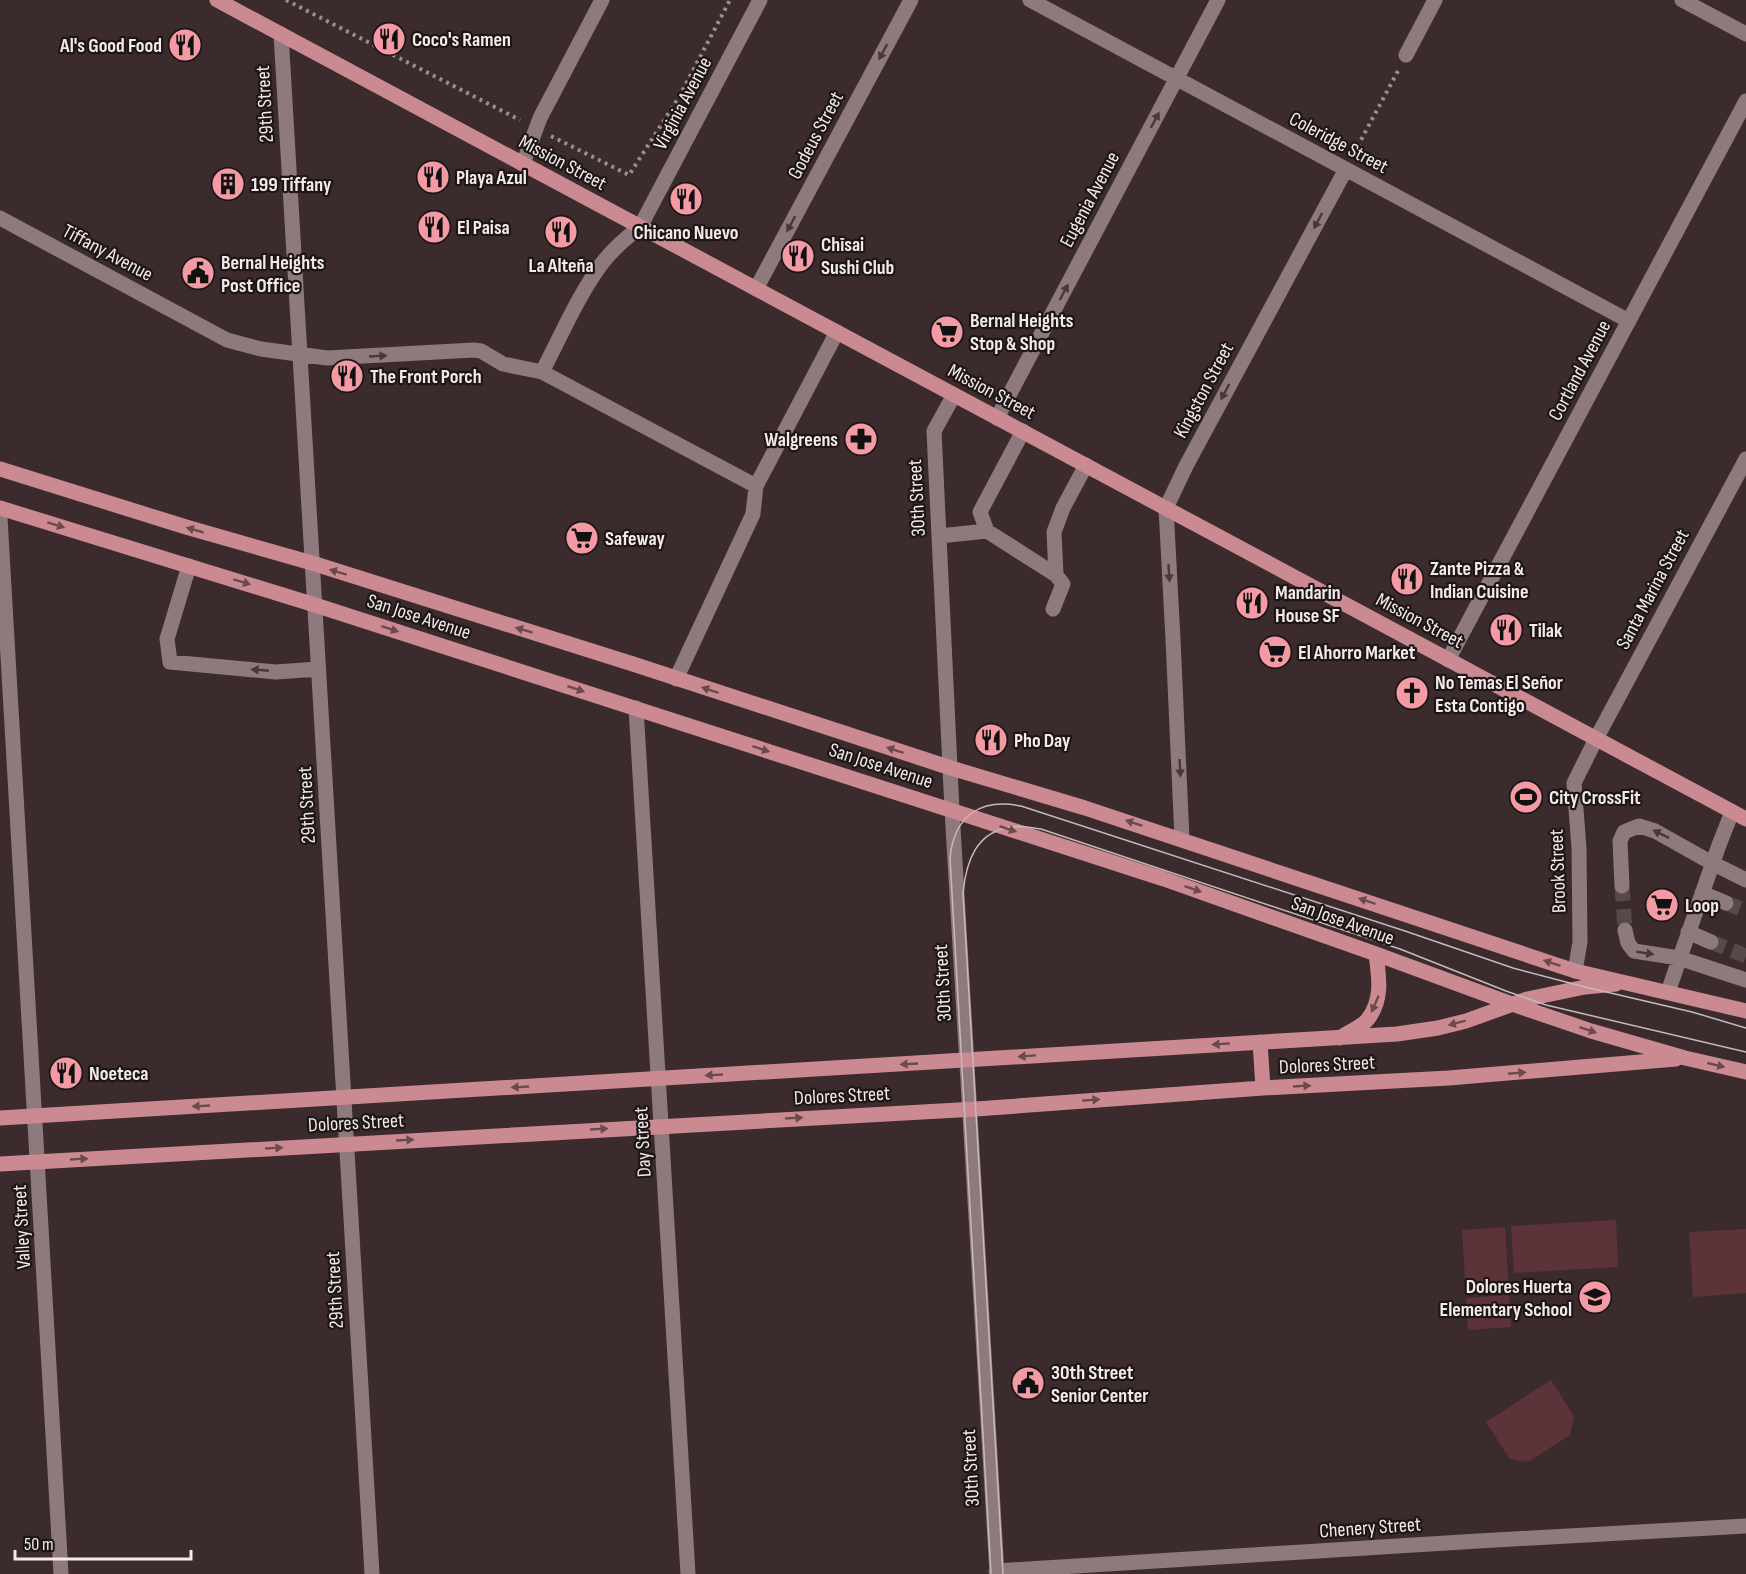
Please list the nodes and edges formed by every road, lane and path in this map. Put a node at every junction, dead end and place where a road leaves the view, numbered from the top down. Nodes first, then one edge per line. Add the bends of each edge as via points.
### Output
1 (218, 0) edge
2 (602, 0) edge
3 (760, 0) edge
4 (911, 0) edge
5 (1030, 0) edge
6 (1218, 0) edge
7 (1436, 0) edge
8 (1682, 0) edge
9 (280, 34) junction
10 (1746, 34) edge
11 (1406, 55) joint
12 (1177, 79) junction
13 (1746, 100) edge
14 (523, 164) junction
15 (1346, 169) junction
16 (0, 218) edge
17 (640, 227) junction
18 (756, 289) junction
19 (1629, 321) junction
20 (837, 332) junction
21 (299, 354) junction
22 (542, 372) junction
23 (954, 395) junction
24 (997, 418) junction
25 (1023, 431) junction
26 (1746, 459) edge
27 (1086, 465) junction
28 (0, 469) edge
29 (1740, 484) edge
30 (756, 486) junction
31 (0, 508) edge
32 (1166, 508) junction
33 (0, 518) edge
34 (987, 531) junction
35 (939, 536) junction
36 (312, 563) junction
37 (189, 566) junction
38 (1056, 575) junction
39 (315, 605) junction
40 (1053, 609) dead end
41 (1448, 660) junction
42 (318, 669) junction
43 (676, 679) junction
44 (636, 708) junction
45 (1596, 738) junction
46 (951, 768) junction
47 (952, 810) junction
48 (1739, 815) edge
49 (1182, 840) junction
50 (1712, 863) junction
51 (1746, 880) edge
52 (1622, 886) tunnel mouth
53 (1702, 893) junction
54 (1726, 903) tunnel mouth
55 (1625, 930) tunnel mouth
56 (1688, 932) junction
57 (1711, 942) tunnel mouth
58 (1376, 954) junction
59 (1679, 958) junction
60 (1575, 971) junction
61 (1746, 980) edge
62 (1628, 983) junction
63 (1668, 992) junction
64 (1512, 1004) junction
65 (1746, 1011) edge
66 (1338, 1038) junction
67 (1260, 1042) junction
68 (1685, 1058) junction
69 (967, 1060) junction
70 (1746, 1072) edge
71 (659, 1079) junction
72 (1263, 1089) junction
73 (344, 1098) junction
74 (970, 1109) junction
75 (35, 1116) junction
76 (0, 1118) edge
77 (662, 1125) junction
78 (346, 1144) junction
79 (38, 1162) junction
80 (0, 1164) edge
81 (1746, 1526) edge
82 (997, 1573) edge
83 (62, 1574) edge
84 (372, 1574) edge
85 (688, 1574) edge

1 - 9 main road, Mission Street
2 - 14 street via 540,118
3 - 17 street, Virginia Avenue
4 -> 18 street, Godeus Street
5 - 12 street, Coleridge Street
6 - 12 street, Eugenia Avenue
7 - 11 street
8 - 10 street
9 - 14 main road, Mission Street
9 - 21 street, 29th Street
11 - 15 path
12 - 15 street, Coleridge Street
24 -> 12 street, Eugenia Avenue
13 - 19 street, Cortland Avenue
14 - 17 main road, Mission Street
15 - 19 street, Coleridge Street
15 -> 32 street, Kingston Street
16 - 21 street, Tiffany Avenue via 227,340
17 - 18 main road, Mission Street
17 - 22 street via 604,261
18 - 20 main road, Mission Street
19 - 41 street, Cortland Avenue
20 - 23 main road, Mission Street
20 - 30 street
21 -> 22 street, Tiffany Avenue via 327,358 474,350 503,364
21 - 36 street, 29th Street
22 - 30 street, Tiffany Avenue
23 - 24 main road, Mission Street
23 - 35 street, 30th Street via 934,431
24 - 25 main road, Mission Street
25 - 27 main road, Mission Street
25 - 34 street via 980,512
26 - 29 street, Santa Marina Street
27 - 32 main road, Mission Street
27 - 38 street via 1054,532
36 -> 28 main road, San Jose Avenue
29 - 45 street, Santa Marina Street
30 - 43 street via 753,514
31 -> 37 main road, San Jose Avenue
32 - 41 main road, Mission Street
32 -> 49 street, Kingston Street
33 - 75 street, Valley Street
34 - 35 street
34 - 38 street
35 - 46 street, 30th Street
36 - 39 street, 29th Street
43 -> 36 main road, San Jose Avenue
37 -> 39 main road, San Jose Avenue
42 -> 37 street via 276,672 170,662 167,639
38 - 40 street via 1063,584
39 - 42 street, 29th Street
39 -> 44 main road, San Jose Avenue
41 - 45 main road, Mission Street
42 - 73 street, 29th Street
46 -> 43 main road, San Jose Avenue
44 -> 47 main road, San Jose Avenue
44 - 71 street, Day Street
45 - 48 main road, Mission Street
45 - 60 street, Brook Street via 1574,783 1580,942
46 - 47 street, 30th Street
49 -> 46 main road, San Jose Avenue
47 -> 58 main road, San Jose Avenue
47 - 69 street, 30th Street
48 - 50 street
60 -> 49 main road, San Jose Avenue
50 - 51 street
50 -> 52 street via 1639,825 1624,832 1620,841
50 - 53 street
53 - 54 street
53 - 56 street
55 -> 59 street via 1634,951
56 - 57 street
56 - 59 street
58 - 64 main road, San Jose Avenue
58 -> 66 main road via 1378,999 1367,1020
59 - 61 street
59 - 63 street
60 - 62 main road, San Jose Avenue
62 - 63 main road, San Jose Avenue
62 - 64 main road, Dolores Street via 1585,987
63 - 65 main road, San Jose Avenue
64 -> 66 main road, Dolores Street via 1438,1029
64 -> 68 main road, San Jose Avenue
66 - 67 main road, Dolores Street
67 -> 69 main road, Dolores Street
67 - 72 main road
68 -> 70 main road, San Jose Avenue
72 -> 68 main road, Dolores Street
69 -> 71 main road, Dolores Street
69 - 74 street, 30th Street
71 -> 73 main road, Dolores Street
71 - 77 street, Day Street
74 -> 72 main road, Dolores Street
73 -> 75 main road, Dolores Street
73 - 78 street, 29th Street
77 -> 74 main road, Dolores Street
74 - 82 street, 30th Street
75 - 76 main road, Dolores Street
75 - 79 street, Valley Street
78 -> 77 main road, Dolores Street
77 - 85 street, Day Street
79 -> 78 main road, Dolores Street
78 - 84 street, 29th Street
79 - 80 main road, Dolores Street
79 - 83 street, Valley Street
81 - 82 street, Chenery Street

